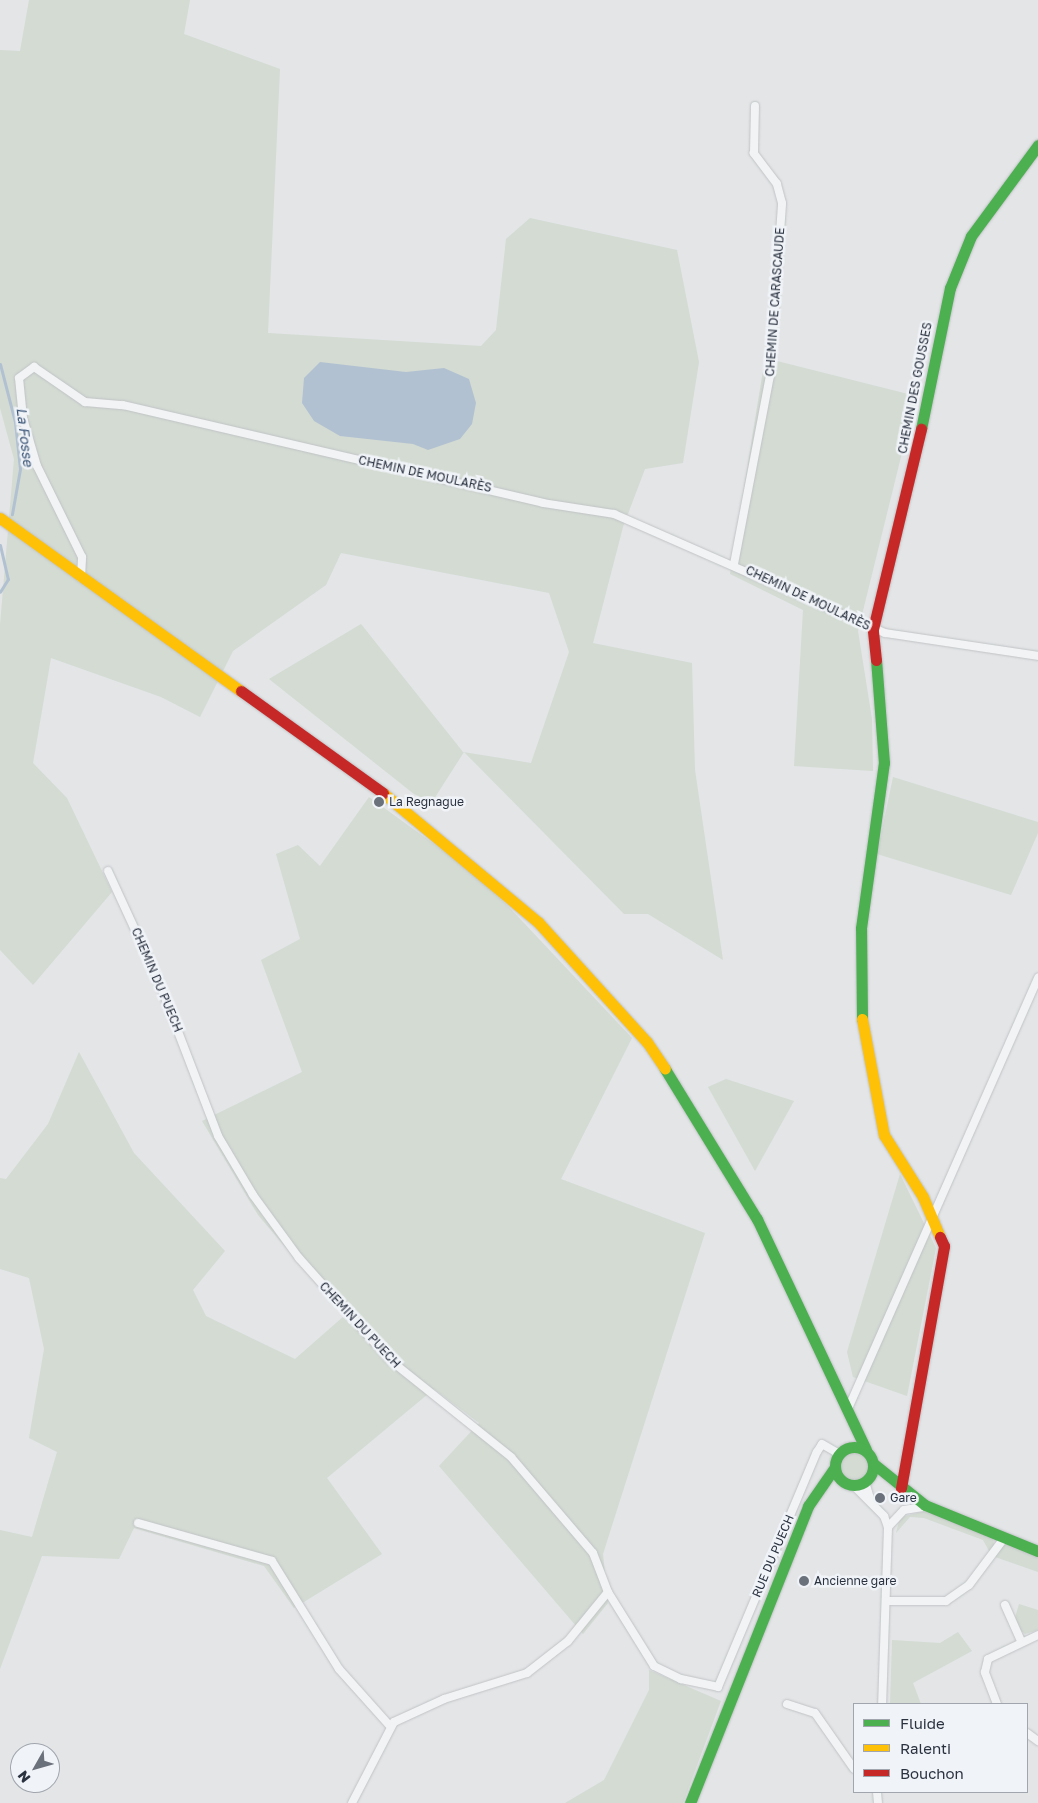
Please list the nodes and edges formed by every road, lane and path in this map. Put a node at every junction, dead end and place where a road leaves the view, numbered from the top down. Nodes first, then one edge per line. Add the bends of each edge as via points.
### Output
1 (755, 106) dead end
2 (1038, 145) edge
3 (0, 518) edge
4 (734, 564) junction
5 (81, 578) junction
6 (873, 629) junction
7 (1038, 656) edge
8 (108, 871) dead end
9 (1038, 976) edge
10 (934, 1221) junction
11 (847, 1411) junction
12 (851, 1423) junction
13 (866, 1450) junction
14 (842, 1452) junction
15 (874, 1464) junction
16 (835, 1467) junction
17 (868, 1479) junction
18 (823, 1484) junction
19 (849, 1484) junction
20 (897, 1485) junction
21 (871, 1500) junction
22 (928, 1506) junction
23 (138, 1523) dead end
24 (888, 1527) junction
25 (1005, 1538) junction
26 (1038, 1550) edge
27 (608, 1592) junction
28 (889, 1601) junction
29 (1005, 1605) dead end
30 (1038, 1635) edge
31 (1021, 1641) junction
32 (718, 1687) joint
33 (882, 1703) edge
34 (997, 1703) edge
35 (788, 1704) dead end
36 (390, 1726) junction
37 (853, 1768) edge
38 (352, 1803) edge
39 (690, 1803) edge

1 - 4 street, CHEMIN DE CARASCAUDE via 754,152 777,184 782,203 770,376
2 - 6 street, CHEMIN DES GOUSSES via 971,236 950,288 904,517
3 - 5 street
4 - 5 street, CHEMIN DE MOULARÈS via 614,514 543,503 123,405 85,402 34,367 19,378 23,418 37,466 82,556
4 - 6 street, CHEMIN DE MOULARÈS
5 - 11 street via 411,813 538,922 647,1042 712,1139 757,1220
6 - 7 street, CHEMIN DE MOULARÈS
6 - 10 street via 884,763 862,904 862,1022 884,1134
8 - 27 street, CHEMIN DU PUECH via 159,982 218,1136 266,1215 390,1360 512,1457 593,1553
9 - 10 street
10 - 11 street
10 - 20 street via 944,1246
11 - 12 street
12 - 13 street
12 - 14 street
13 - 14 street
13 - 15 street
14 - 16 street
14 - 32 street, RUE DU PUECH via 822,1444 817,1452
15 - 17 street
15 - 20 street
16 - 18 street
16 - 19 street
17 - 19 street
17 - 20 street
17 - 21 street
18 - 19 street
18 - 39 street via 804,1515
19 - 21 street
20 - 22 street
21 - 24 street
22 - 24 street via 904,1510
22 - 25 street
23 - 36 street via 264,1558 279,1566 333,1662
24 - 28 street
25 - 26 street
25 - 28 street via 969,1585 946,1601
27 - 32 street, CHEMIN DU PUECH via 654,1666 681,1679
27 - 36 street via 568,1641 527,1673 422,1708
28 - 33 street
29 - 31 street
30 - 31 street
31 - 34 street via 991,1655 985,1665
35 - 37 street via 815,1713
36 - 38 street

